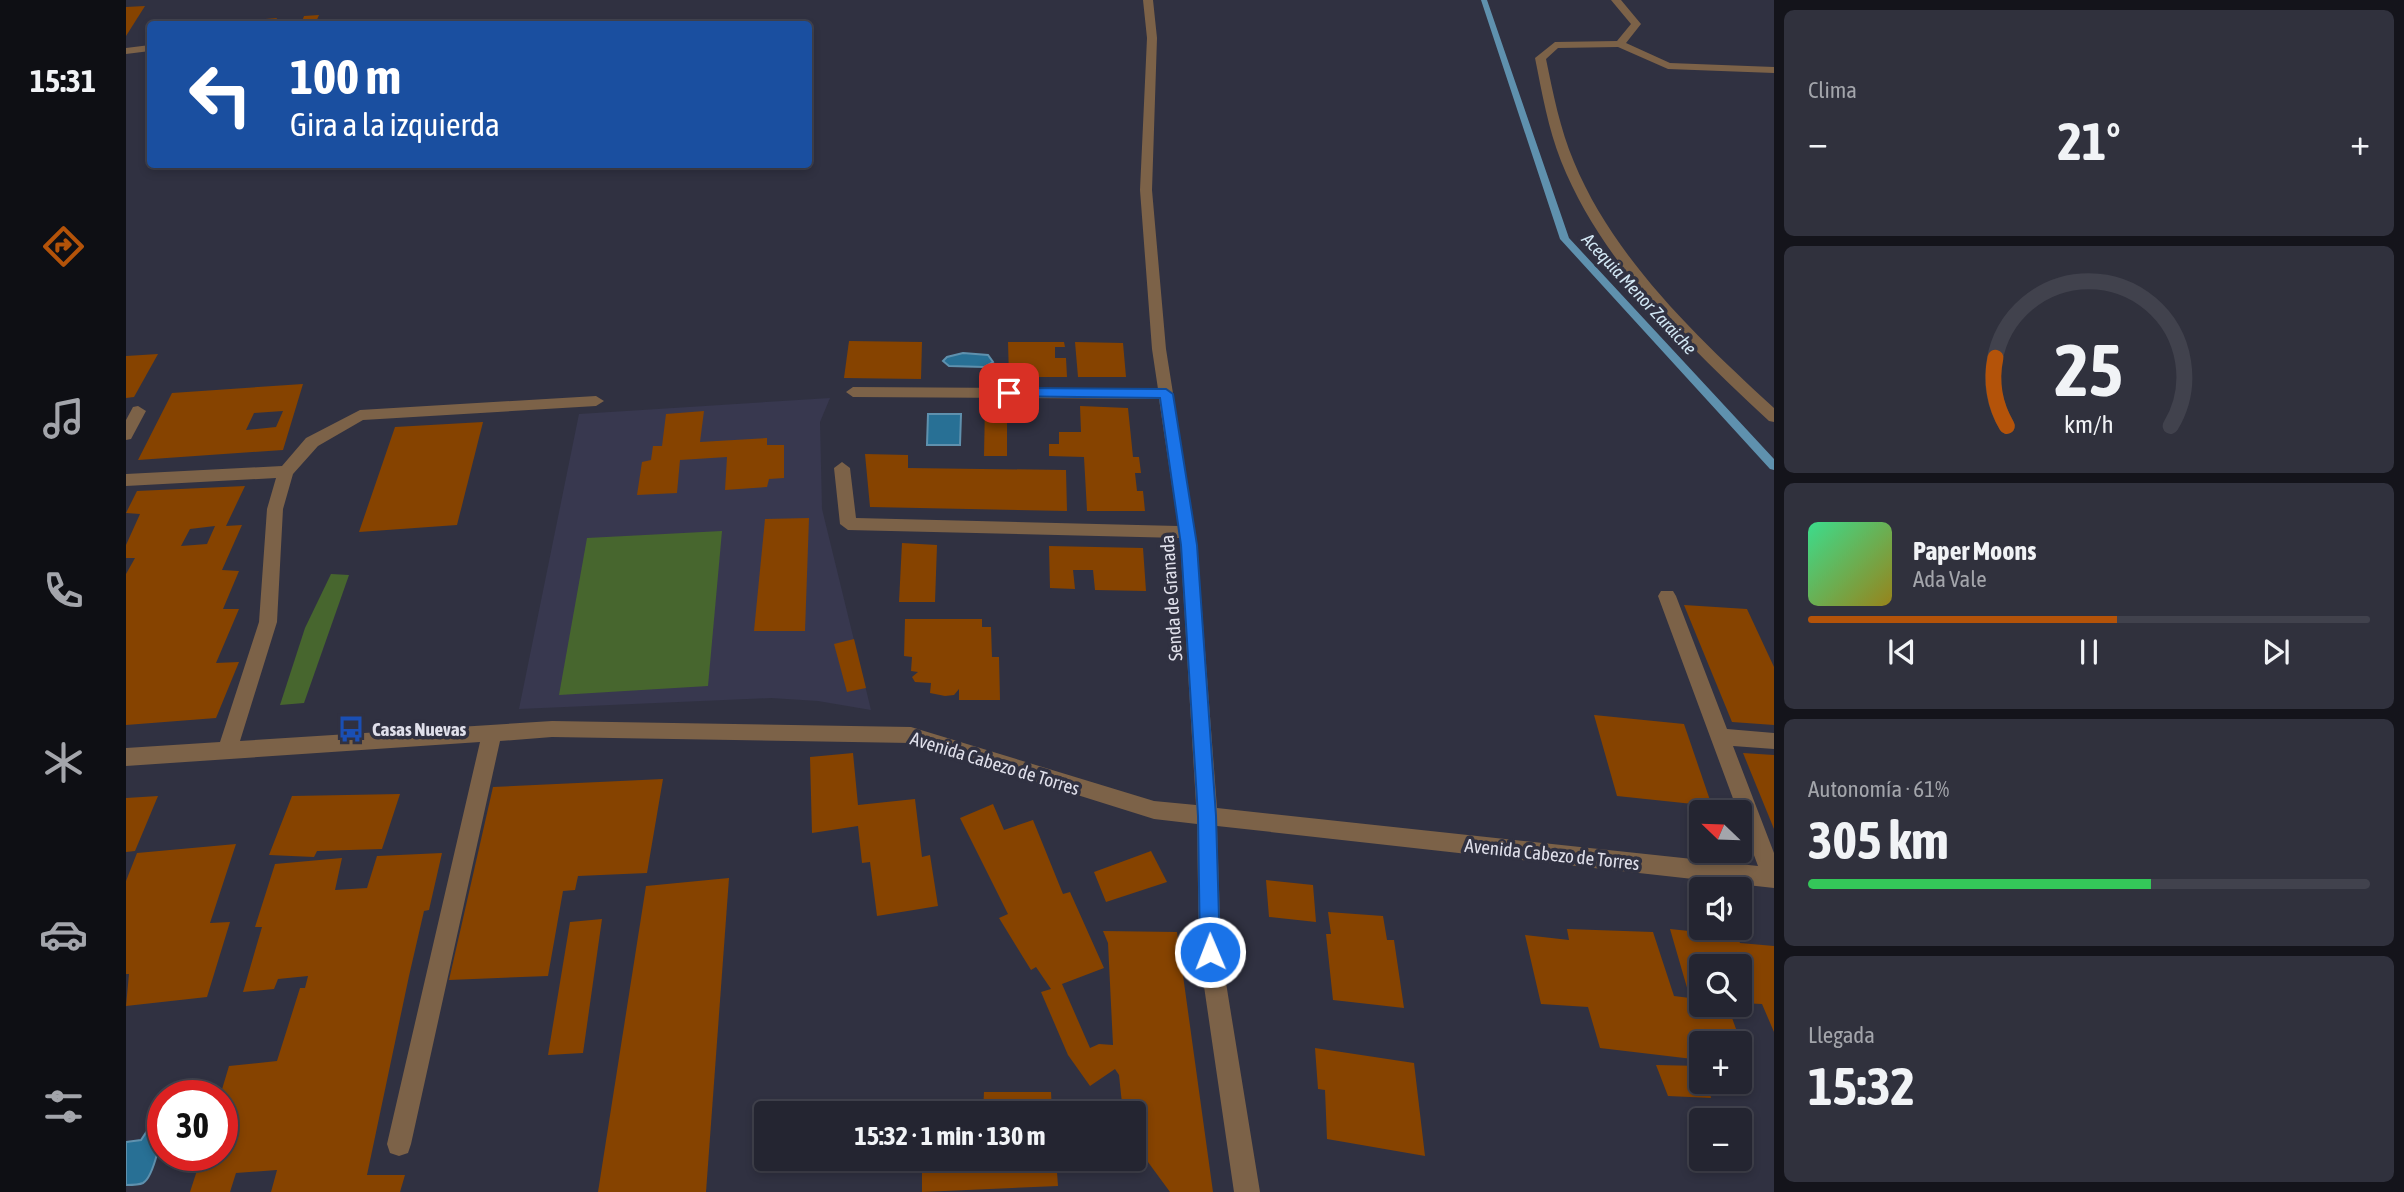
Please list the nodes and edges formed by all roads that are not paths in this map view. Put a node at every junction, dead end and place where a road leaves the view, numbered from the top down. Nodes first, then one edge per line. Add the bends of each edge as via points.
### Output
1 (1148, 0) edge
2 (1616, 0) edge
3 (1620, 44) junction
4 (147, 48) edge
5 (126, 51) edge
6 (1774, 70) edge
7 (853, 393) dead end
8 (1166, 394) junction
9 (596, 401) dead end
10 (138, 411) dead end
11 (1774, 417) edge
12 (126, 435) edge
13 (842, 468) dead end
14 (286, 472) junction
15 (126, 480) edge
16 (1187, 532) junction
17 (1667, 596) dead end
18 (492, 733) junction
19 (1720, 737) junction
20 (1774, 741) edge
21 (227, 751) junction
22 (126, 757) edge
23 (1207, 816) junction
24 (1774, 878) edge
25 (399, 1144) dead end
26 (1247, 1192) edge

1 - 8 street, Senda de Granada via 1152,38 1146,190
2 - 3 street via 1636,24
3 - 6 street via 1668,66
3 - 11 street via 1555,45 1540,58 1573,176 1599,221 1659,300
4 - 5 street
7 - 8 street
8 - 16 street, Senda de Granada
9 - 14 street via 360,415 312,442
10 - 12 street
13 - 16 street via 848,524
14 - 15 street
14 - 21 street via 275,509 268,622
16 - 23 street, Senda de Granada
17 - 19 street
18 - 21 street, Avenida Cabezo de Torres
18 - 23 street, Avenida Cabezo de Torres via 552,729 911,735 1131,804
18 - 25 street
19 - 20 street
19 - 24 street
21 - 22 street, Avenida Cabezo de Torres
23 - 24 street, Avenida Cabezo de Torres
23 - 26 street, Senda de Granada via 1210,952

